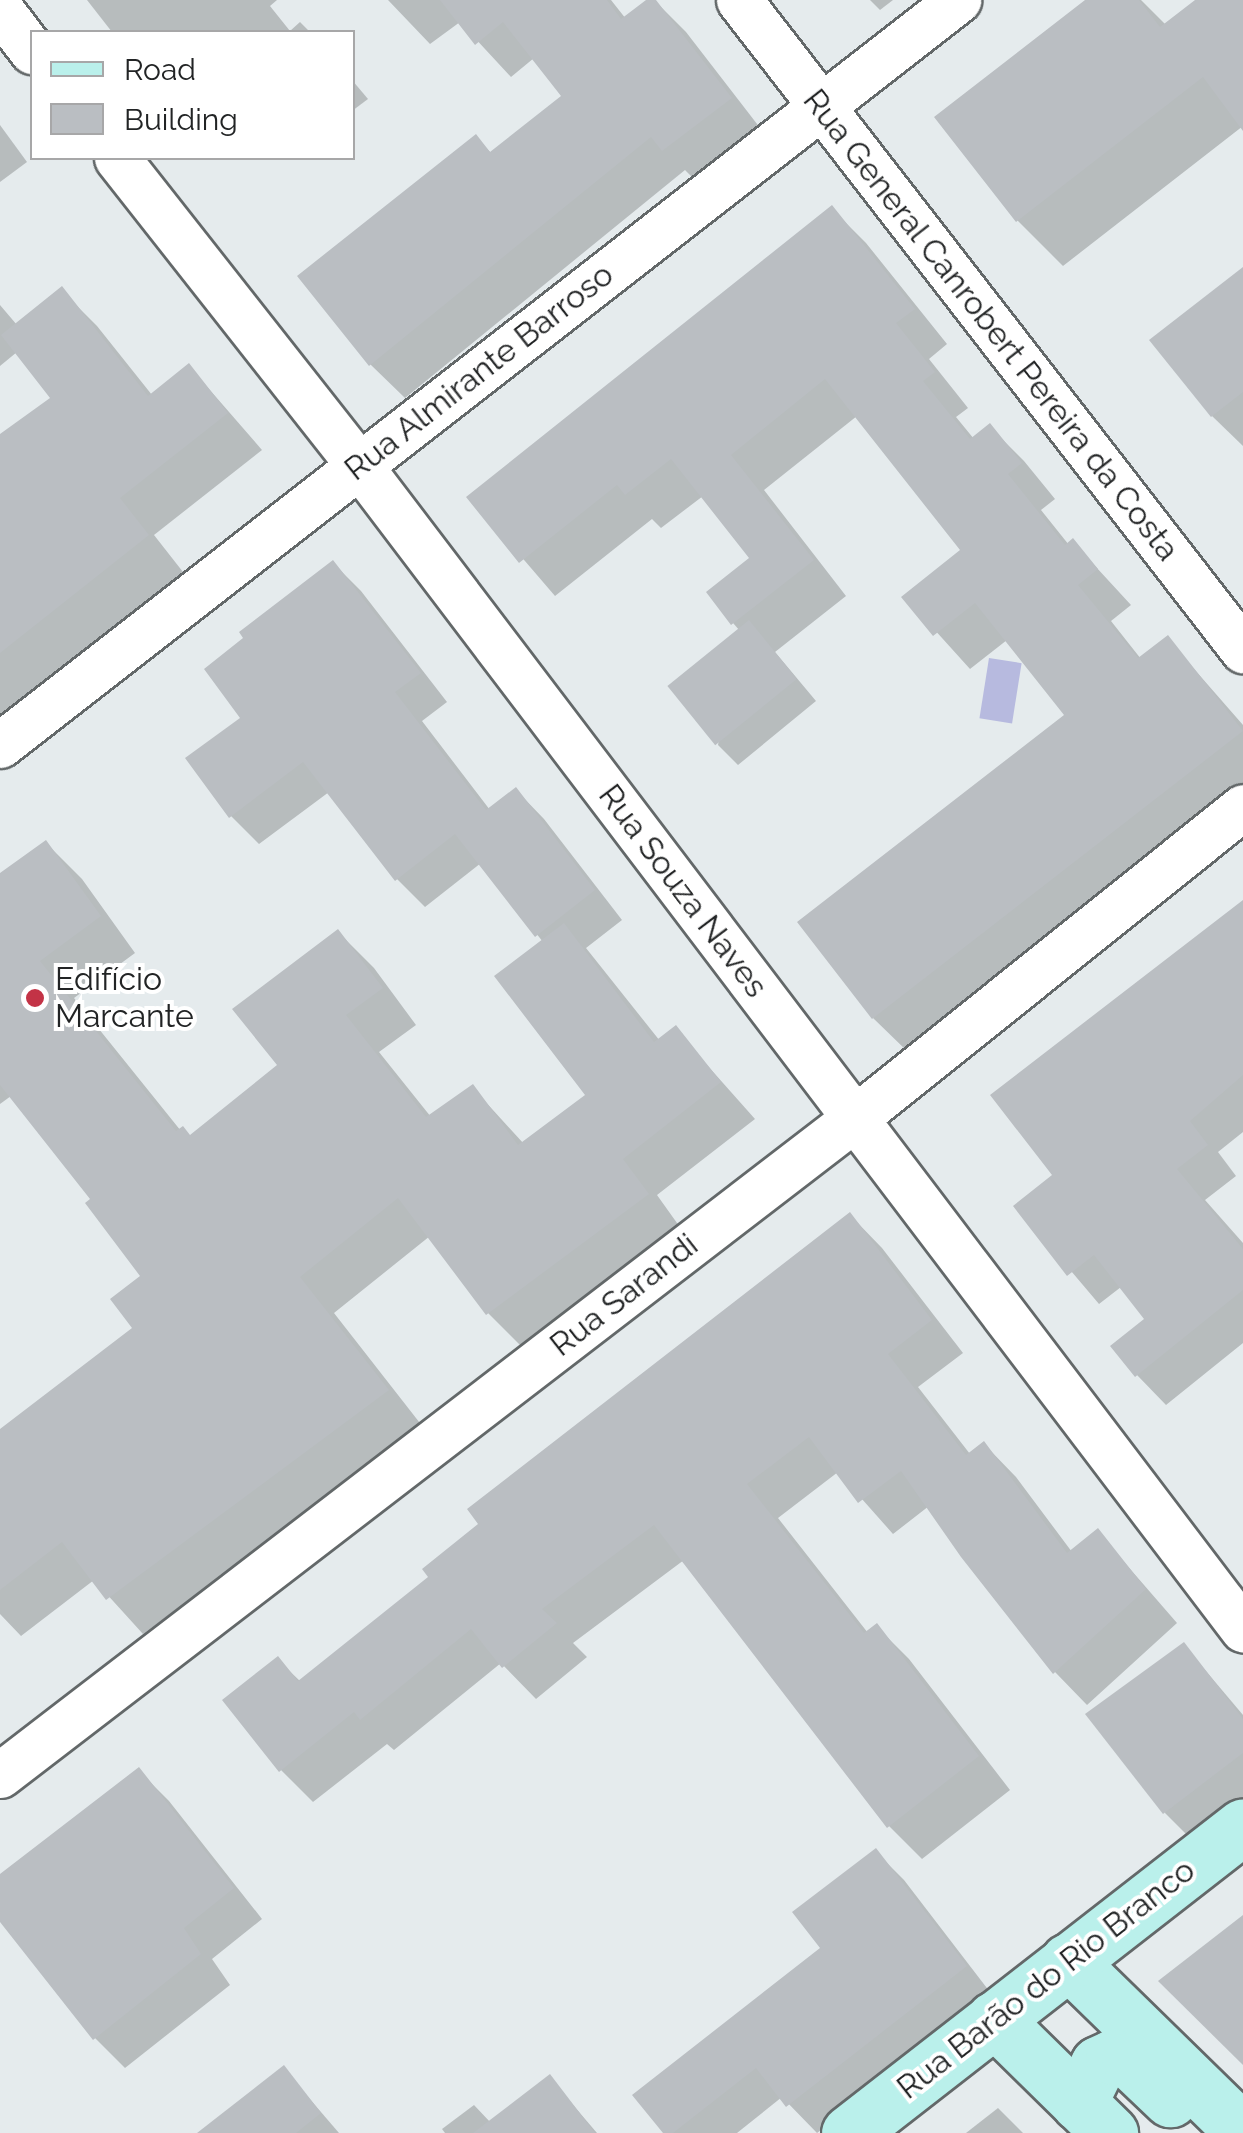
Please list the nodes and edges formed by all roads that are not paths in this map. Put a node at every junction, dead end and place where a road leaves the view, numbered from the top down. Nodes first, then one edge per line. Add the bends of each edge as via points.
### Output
1 (739, 0) edge
2 (958, 0) edge
3 (0, 10) edge
4 (30, 48) edge
5 (822, 106) junction
6 (119, 160) edge
7 (359, 464) junction
8 (1243, 650) edge
9 (0, 745) edge
10 (1243, 807) edge
11 (855, 1118) junction
12 (1243, 1629) edge
13 (0, 1775) edge
14 (1243, 1826) edge
15 (1068, 1960) junction
16 (994, 2019) junction
17 (1095, 2118) edge
18 (1243, 2132) edge
19 (848, 2133) edge
20 (1204, 2133) edge

1 - 5 street, Rua General Canrobert Pereira da Costa
2 - 5 street, Rua Almirante Barroso
3 - 4 street
5 - 7 street, Rua Almirante Barroso
5 - 8 street, Rua General Canrobert Pereira da Costa
6 - 7 street, Rua Souza Naves
7 - 9 street, Rua Almirante Barroso
7 - 11 street, Rua Souza Naves
10 - 11 street, Rua Sarandi
11 - 12 street, Rua Souza Naves
11 - 13 street, Rua Sarandi
14 - 15 street, Rua Barão do Rio Branco
15 - 16 street, Rua Barão do Rio Branco
15 - 18 street
16 - 17 street
16 - 19 street, Rua Barão do Rio Branco
17 - 20 street via 1098,2064 1113,2057 1130,2060

